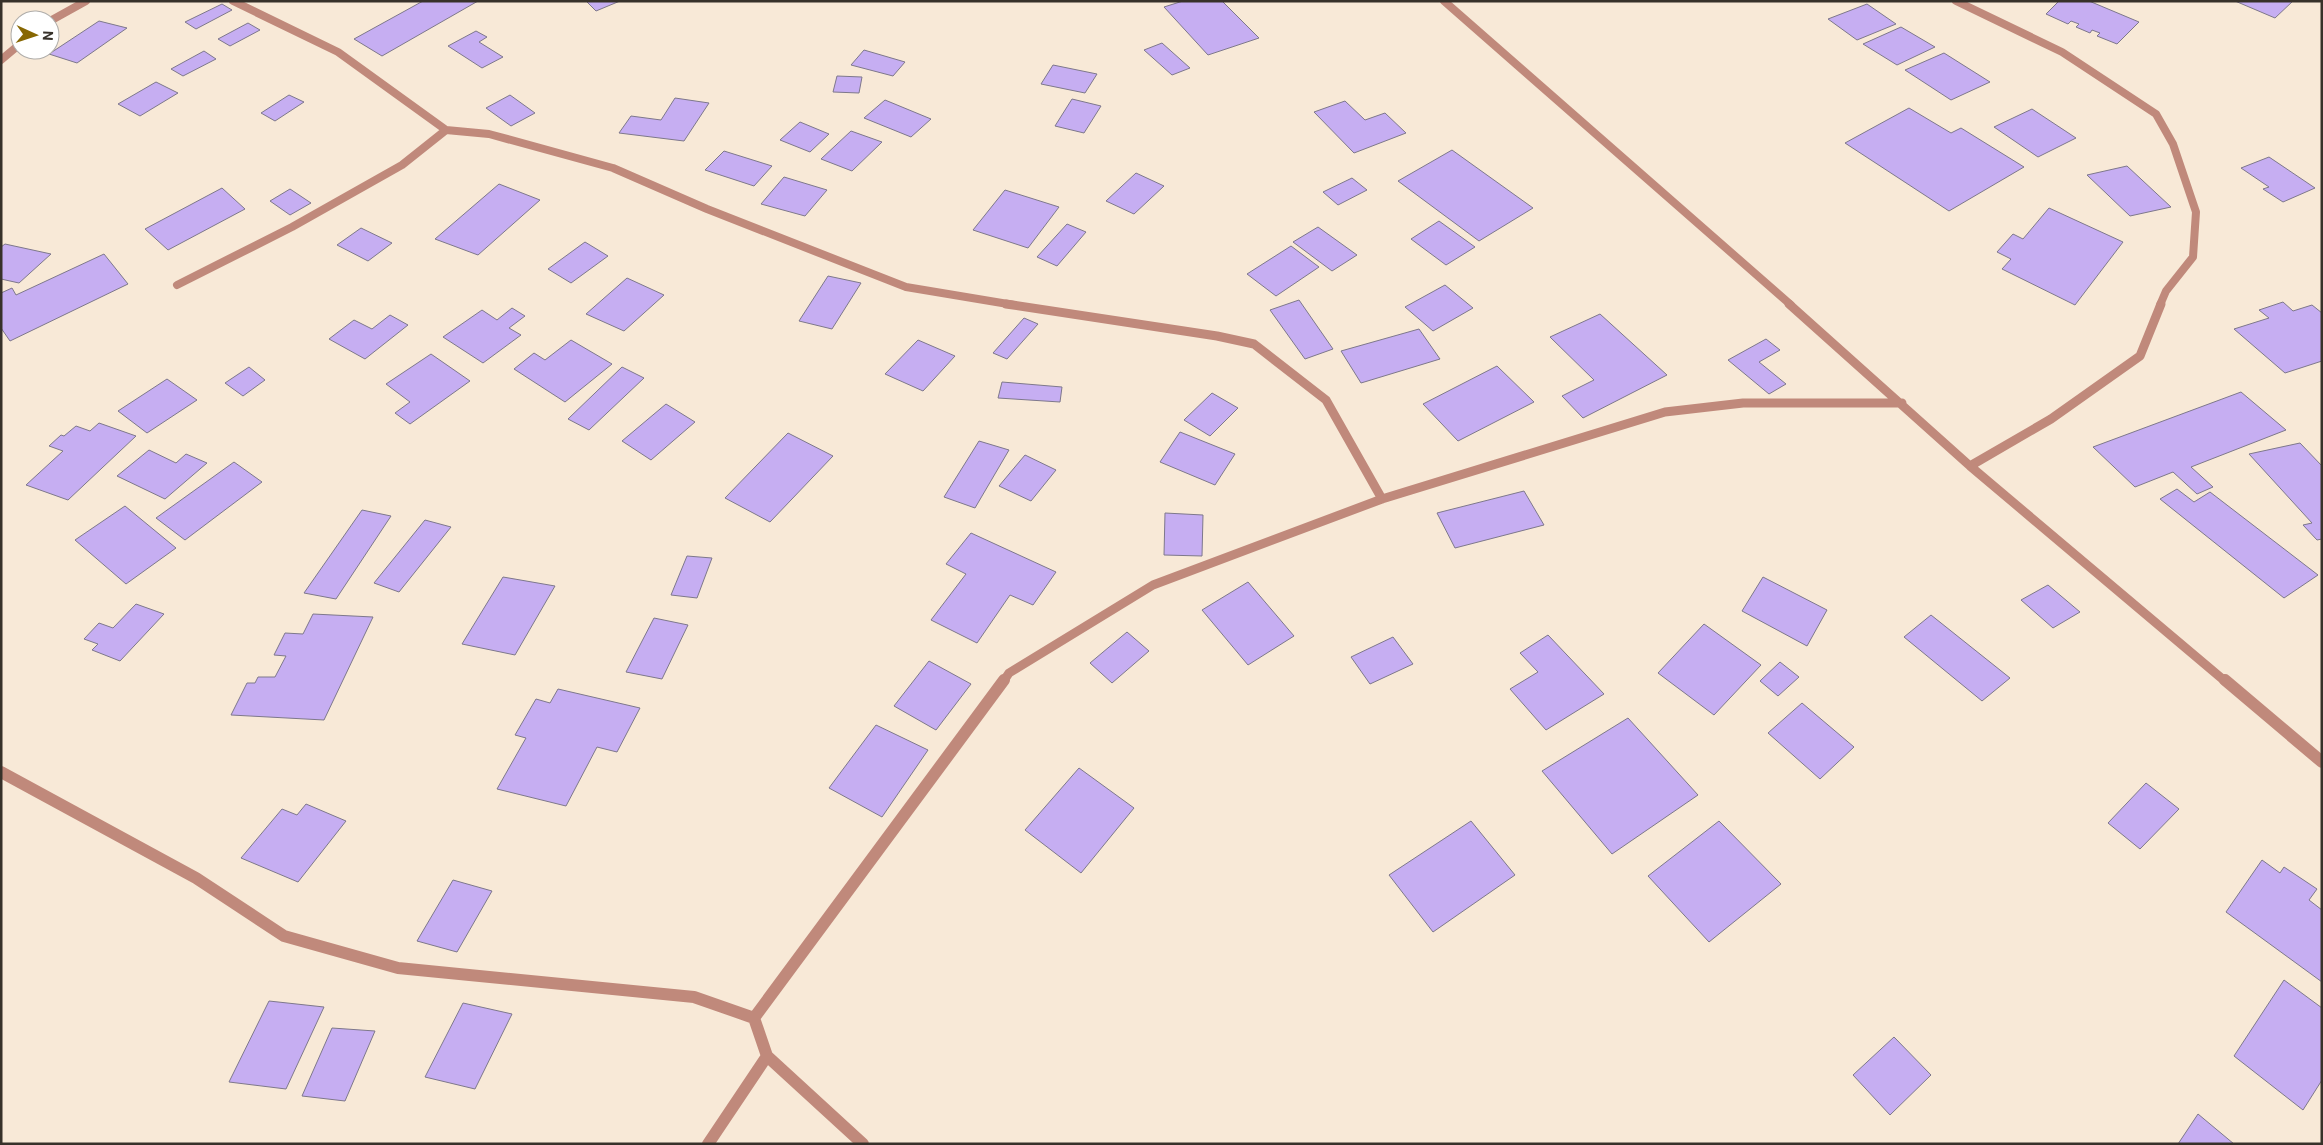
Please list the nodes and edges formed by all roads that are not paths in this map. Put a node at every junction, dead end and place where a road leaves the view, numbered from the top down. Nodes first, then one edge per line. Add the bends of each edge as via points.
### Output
1 (86, 1) edge
2 (233, 1) edge
3 (1444, 1) edge
4 (1956, 1) edge
5 (60, 15) edge
6 (446, 130) junction
7 (177, 285) dead end
8 (1902, 403) junction
9 (1970, 466) junction
10 (1382, 499) junction
11 (2322, 762) edge
12 (1, 772) edge
13 (754, 1018) junction
14 (767, 1056) junction
15 (708, 1144) edge
16 (863, 1144) edge

1 - 5 street
2 - 6 street via 338,52
3 - 8 street
4 - 9 street via 2062,52 2156,114 2173,144 2196,212 2194,258 2166,291 2140,356 2051,419
6 - 7 street via 402,165 292,227
6 - 10 street via 489,134 613,168 707,209 906,287 1254,344 1326,400
8 - 9 street
8 - 10 street via 1743,403 1665,412
9 - 11 street
10 - 13 street via 1153,585 1009,673
12 - 13 street via 196,878 284,936 398,968 694,997
13 - 14 street
14 - 15 street
14 - 16 street

